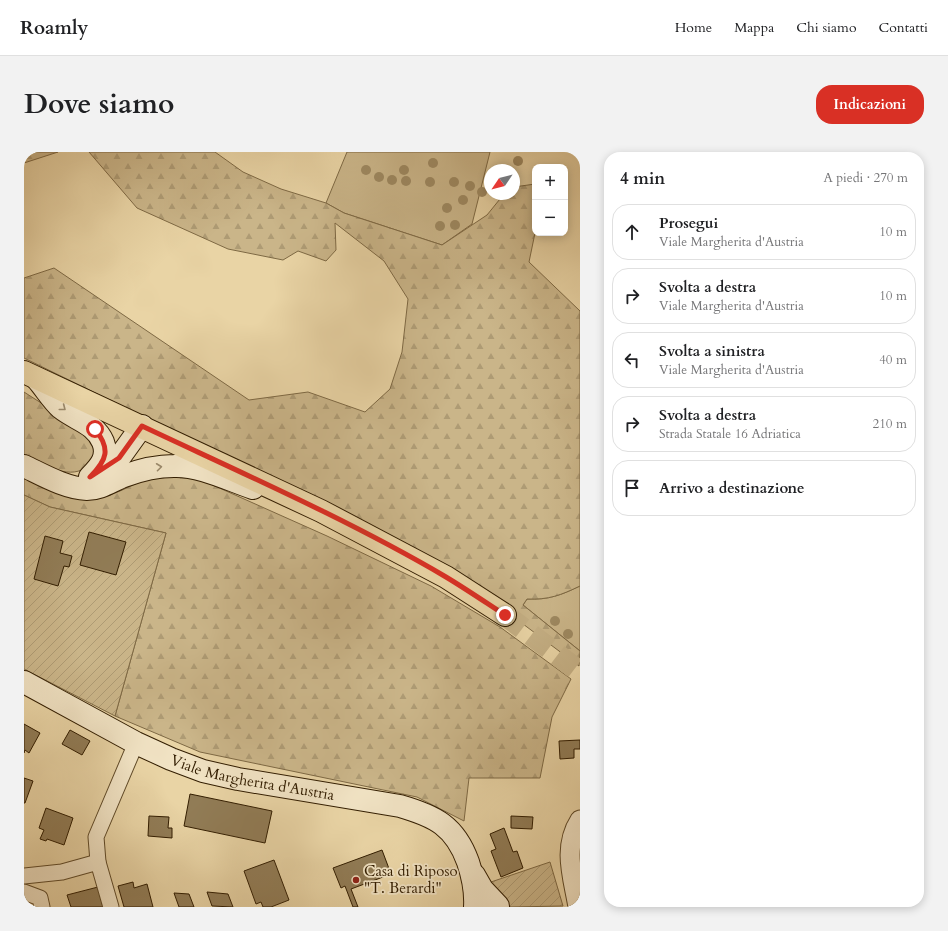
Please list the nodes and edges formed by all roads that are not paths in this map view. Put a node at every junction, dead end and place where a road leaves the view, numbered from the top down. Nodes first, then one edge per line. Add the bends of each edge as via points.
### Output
1 (31, 376) edge
2 (142, 426) junction
3 (24, 466) edge
4 (90, 477) junction
5 (122, 477) junction
6 (58, 481) junction
7 (320, 511) junction
8 (505, 615) tunnel mouth
9 (24, 682) edge
10 (136, 743) junction
11 (580, 820) edge
12 (98, 862) junction
13 (470, 868) junction
14 (24, 876) edge
15 (24, 892) edge
16 (42, 907) edge
17 (111, 907) edge
18 (475, 907) edge
19 (495, 907) edge
20 (578, 907) edge

1 - 2 main road
1 -> 4 main road via 61,408 95,429 103,440 106,449 103,462
2 - 4 main road via 119,458
2 - 5 main road via 138,449
2 - 7 main road
3 - 6 main road
4 - 6 main road
5 - 6 main road via 109,484 87,489
5 -> 7 main road via 140,470 181,466 207,472
7 - 8 main road via 446,577
9 - 10 main road, Viale Margherita d'Austria
10 - 12 street via 96,837
10 - 13 main road, Viale Margherita d'Austria via 184,764 238,779 419,811 451,831 462,846
11 - 20 street via 572,839 569,861
12 - 14 street via 62,872
12 - 17 street
13 - 18 main road, Viale Margherita d'Austria via 476,894
13 - 19 main road, Viale Margherita d'Austria
15 - 16 street via 40,898

